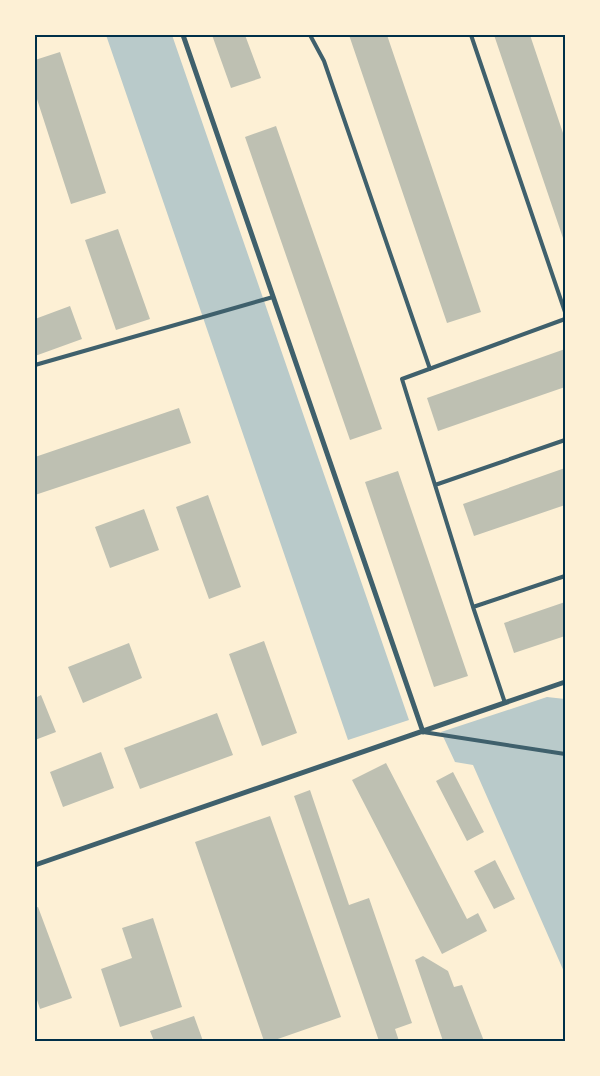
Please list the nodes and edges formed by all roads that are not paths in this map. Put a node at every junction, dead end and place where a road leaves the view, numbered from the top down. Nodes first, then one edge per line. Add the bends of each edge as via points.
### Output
1 (183, 35) edge
2 (310, 35) edge
3 (471, 35) edge
4 (273, 297) junction
5 (565, 312) edge
6 (565, 319) edge
7 (35, 365) edge
8 (430, 369) junction
9 (565, 440) edge
10 (435, 485) junction
11 (565, 576) edge
12 (473, 606) junction
13 (565, 682) edge
14 (505, 703) junction
15 (423, 732) junction
16 (565, 754) edge
17 (35, 865) edge

1 - 4 street
2 - 8 lane via 324,61
3 - 5 lane
4 - 7 lane
4 - 15 street
6 - 8 lane
8 - 10 lane via 402,379
9 - 10 lane
10 - 12 lane
11 - 12 lane
12 - 14 lane
13 - 14 street
14 - 15 street
15 - 16 lane
15 - 17 street

